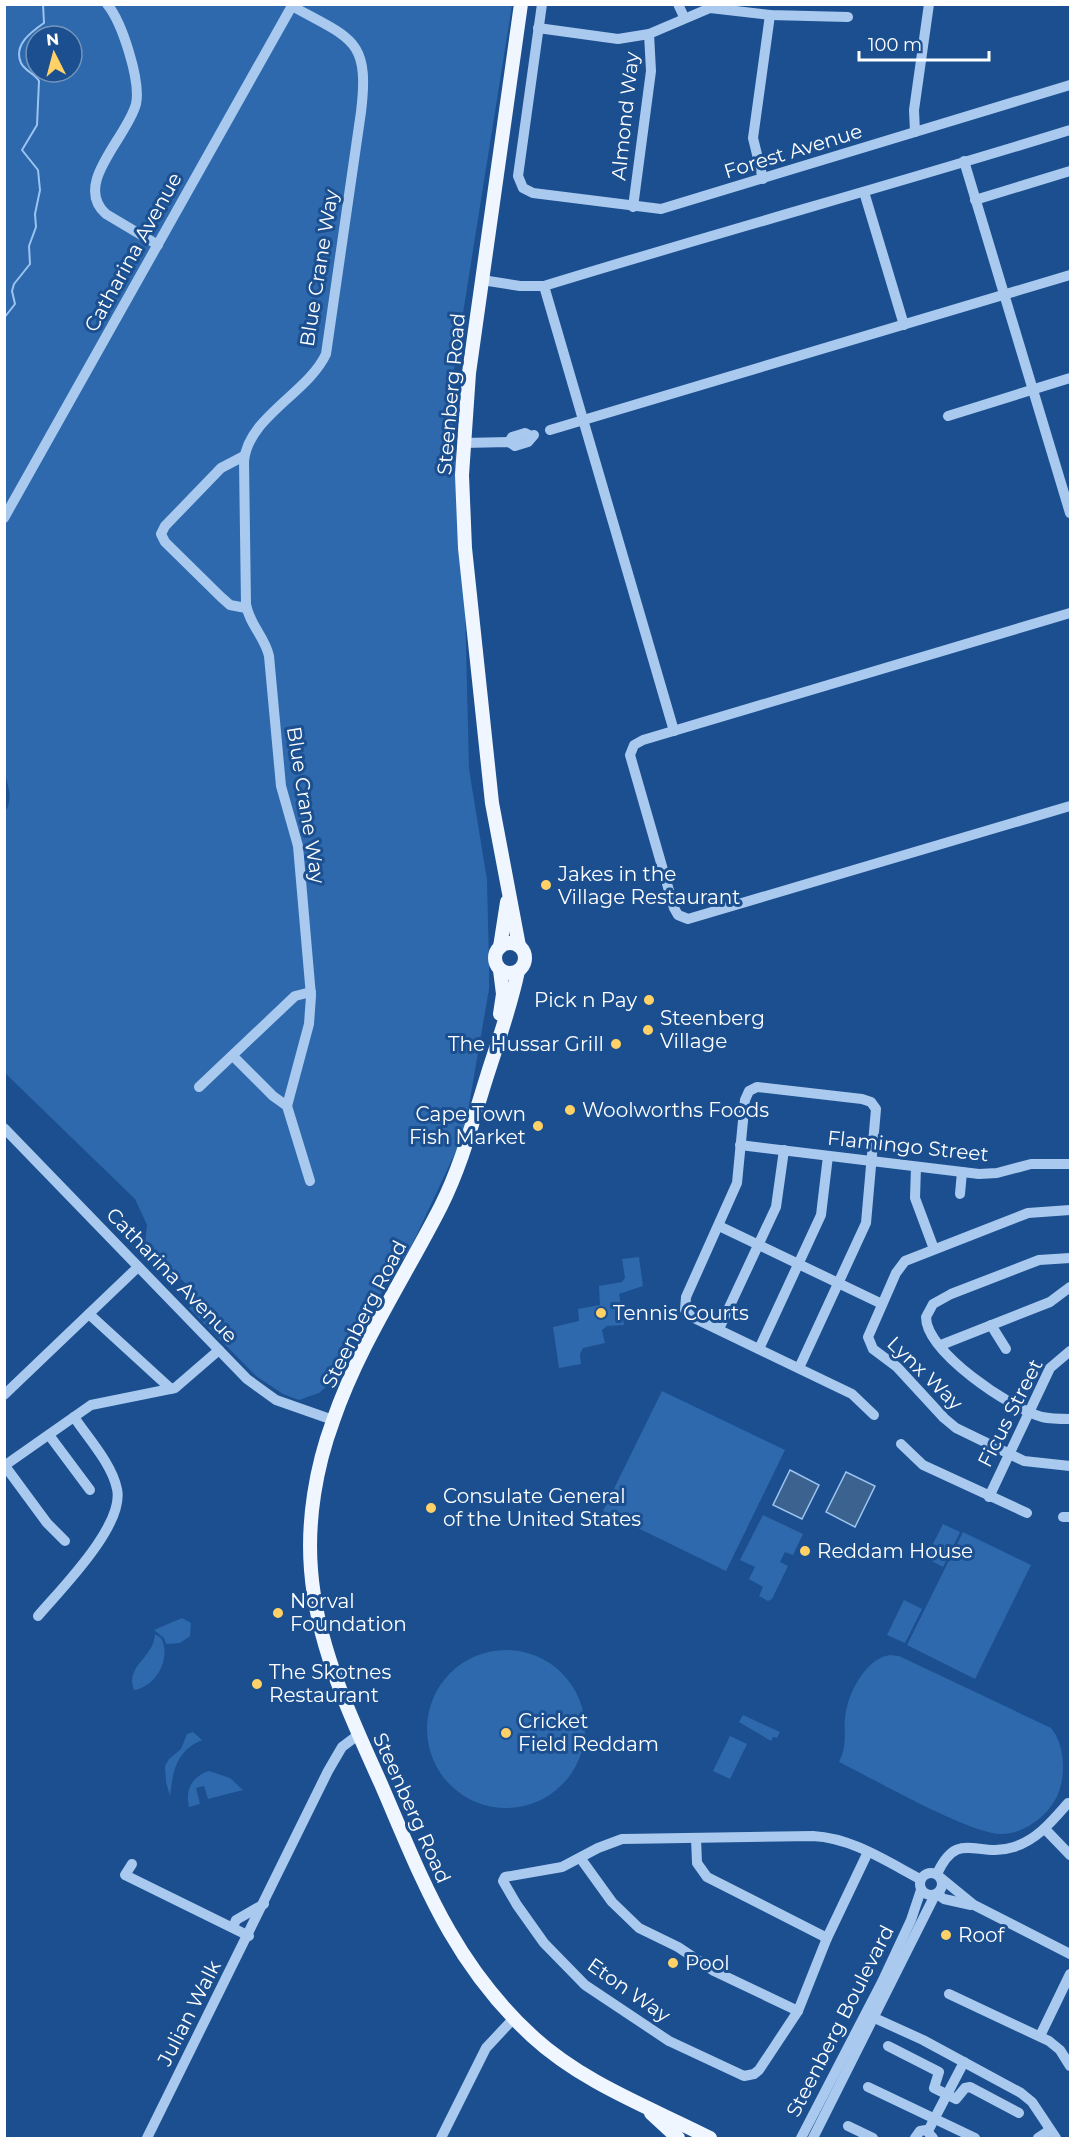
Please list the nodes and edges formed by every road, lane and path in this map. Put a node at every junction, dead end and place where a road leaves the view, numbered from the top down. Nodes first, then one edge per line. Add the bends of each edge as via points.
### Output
1 (107, 4) edge
2 (521, 4) edge
3 (542, 4) edge
4 (678, 4) edge
5 (929, 4) edge
6 (293, 5) edge
7 (770, 15) junction
8 (684, 17) junction
9 (848, 17) dead end
10 (538, 28) junction
11 (649, 34) junction
12 (1071, 85) edge
13 (1071, 130) edge
14 (915, 132) junction
15 (964, 161) junction
16 (1071, 171) edge
17 (763, 179) junction
18 (864, 192) junction
19 (975, 200) junction
20 (633, 207) junction
21 (158, 245) junction
22 (1071, 276) edge
23 (482, 280) junction
24 (544, 286) junction
25 (1004, 295) junction
26 (904, 325) junction
27 (1071, 378) edge
28 (1032, 390) junction
29 (948, 416) dead end
30 (583, 421) junction
31 (550, 430) dead end
32 (533, 436) dead end
33 (463, 442) junction
34 (244, 456) junction
35 (1069, 501) edge
36 (1071, 513) edge
37 (4, 518) edge
38 (246, 608) junction
39 (1071, 613) edge
40 (674, 731) junction
41 (1071, 807) edge
42 (507, 894) junction
43 (519, 946) junction
44 (500, 947) junction
45 (500, 970) junction
46 (518, 970) junction
47 (311, 992) junction
48 (233, 1056) junction
49 (488, 1074) junction
50 (199, 1087) dead end
51 (287, 1106) junction
52 (4, 1128) edge
53 (740, 1146) junction
54 (784, 1150) junction
55 (828, 1156) junction
56 (873, 1161) junction
57 (1071, 1164) edge
58 (916, 1167) junction
59 (962, 1172) junction
60 (310, 1181) dead end
61 (960, 1194) dead end
62 (1071, 1210) edge
63 (719, 1226) junction
64 (759, 1244) junction
65 (934, 1249) junction
66 (1071, 1258) edge
67 (798, 1264) junction
68 (138, 1267) junction
69 (838, 1283) junction
70 (1071, 1287) edge
71 (882, 1304) junction
72 (89, 1314) junction
73 (992, 1325) junction
74 (719, 1329) junction
75 (941, 1345) junction
76 (759, 1349) junction
77 (1006, 1349) dead end
78 (219, 1350) junction
79 (1071, 1351) edge
80 (799, 1368) junction
81 (171, 1389) junction
82 (4, 1395) edge
83 (1028, 1411) junction
84 (874, 1415) dead end
85 (74, 1417) junction
86 (1071, 1419) edge
87 (333, 1420) junction
88 (48, 1435) junction
89 (901, 1444) dead end
90 (1009, 1454) junction
91 (5, 1466) edge
92 (1071, 1466) edge
93 (90, 1490) dead end
94 (989, 1497) junction
95 (1027, 1513) dead end
96 (64, 1541) dead end
97 (38, 1616) dead end
98 (358, 1735) junction
99 (1068, 1803) dead end
100 (1045, 1829) junction
101 (696, 1838) junction
102 (868, 1852) junction
103 (1071, 1855) edge
104 (581, 1859) junction
105 (132, 1864) dead end
106 (939, 1876) junction
107 (921, 1884) junction
108 (936, 1894) junction
109 (264, 1904) junction
110 (975, 1905) junction
111 (915, 1922) junction
112 (233, 1927) junction
113 (249, 1936) junction
114 (826, 1938) junction
115 (1071, 1954) edge
116 (1071, 1974) edge
117 (949, 1994) dead end
118 (798, 2011) junction
119 (869, 2015) junction
120 (514, 2018) junction
121 (1040, 2036) junction
122 (888, 2046) dead end
123 (964, 2062) junction
124 (1071, 2066) edge
125 (868, 2087) dead end
126 (946, 2096) junction
127 (643, 2105) junction
128 (1019, 2113) dead end
129 (934, 2119) junction
130 (848, 2126) dead end
131 (1053, 2134) edge
132 (931, 2135) edge
133 (147, 2139) edge
134 (441, 2139) edge
135 (678, 2139) edge
136 (710, 2139) edge
137 (801, 2139) edge
138 (813, 2139) edge
139 (873, 2139) edge
140 (915, 2139) edge
141 (975, 2139) edge
142 (1038, 2139) edge

1 - 21 street via 117,18 137,98 129,122 94,182 94,195 106,214
2 - 23 main road, Steenberg Road
3 - 10 street
4 - 8 street
5 - 14 street via 914,110
6 - 21 street, Catharina Avenue
6 - 34 street, Blue Crane Way via 353,44 363,64 364,87 326,354 307,380 252,437
7 - 8 street via 710,8
7 - 9 street
7 - 17 street via 753,138
8 - 11 street
10 - 11 street, Almond Way via 618,39
10 - 20 street, Forest Avenue via 518,176 523,188 533,193
11 - 20 street, Almond Way via 651,71
12 - 14 street, Forest Avenue
13 - 15 street
14 - 17 street, Forest Avenue
15 - 18 street
15 - 19 street
16 - 19 street
17 - 20 street, Forest Avenue via 661,209
18 - 24 street via 736,226
18 - 26 street
19 - 25 street
21 - 37 street, Catharina Avenue
22 - 25 street
23 - 24 street
23 - 33 main road, Steenberg Road
24 - 30 street
25 - 26 street
25 - 28 street
26 - 30 street
27 - 28 street
28 - 29 street
28 - 35 street
30 - 31 street
30 - 40 street
32 - 33 street via 525,433 512,437 512,444
33 - 42 main road, Steenberg Road via 465,548 492,803
34 - 38 street, Blue Crane Way
34 - 38 street via 221,468 161,534 220,597 230,605
35 - 36 street
38 - 47 street, Blue Crane Way via 269,656 281,786 298,840
39 - 40 street
40 - 41 street via 638,742 630,755 674,908 688,920
42 - 43 main road, Steenberg Road
42 - 44 main road, Steenberg Road
43 - 44 main road via 507,943
43 - 46 main road via 525,958
44 - 45 main road via 495,958
45 - 46 main road
45 - 49 main road, Steenberg Road via 502,1003
46 - 49 main road, Steenberg Road
47 - 48 street via 295,996
47 - 51 street, Blue Crane Way via 307,1034
48 - 50 street
48 - 51 street
49 - 87 main road, Steenberg Road via 443,1202 354,1367
51 - 60 street
52 - 68 street, Catharina Avenue
53 - 54 street, Flamingo Street
53 - 56 street via 745,1100 749,1091 757,1088 871,1102 876,1109
53 - 63 street via 737,1183
54 - 55 street, Flamingo Street
54 - 64 street via 779,1198
55 - 56 street, Flamingo Street
55 - 67 street via 823,1208
56 - 58 street, Flamingo Street
56 - 69 street via 866,1223
57 - 59 street, Flamingo Street via 1031,1164 987,1174
58 - 59 street, Flamingo Street
58 - 65 street via 915,1198
59 - 61 street
62 - 65 street, Lynx Way via 1028,1213
63 - 64 street
63 - 74 street via 686,1297 685,1310
64 - 67 street
64 - 74 street
65 - 71 street, Lynx Way via 901,1266
66 - 75 street via 1039,1260 939,1300 928,1310 926,1324
67 - 69 street
67 - 76 street
68 - 72 street
68 - 78 street, Catharina Avenue
69 - 71 street
69 - 80 street
70 - 73 street via 1058,1299
71 - 90 street, Lynx Way via 869,1332 873,1349 897,1367 949,1423
72 - 81 street
72 - 82 street
73 - 75 street
73 - 77 street
74 - 76 street
75 - 83 street via 974,1379
76 - 80 street
78 - 81 street
78 - 87 street, Catharina Avenue via 265,1393
79 - 83 street, Ficus Street via 1050,1368
80 - 84 street via 852,1394
81 - 85 street via 98,1402
83 - 86 street via 1047,1418
83 - 90 street, Ficus Street
85 - 88 street
85 - 97 street via 115,1482 118,1504 104,1533
87 - 98 main road, Steenberg Road via 316,1482 310,1569 326,1649
88 - 91 street
88 - 93 street
89 - 94 street via 923,1465
90 - 92 street, Lynx Way via 1033,1463
90 - 94 street, Ficus Street
91 - 96 street
94 - 95 street
98 - 109 street, Julian Walk via 342,1747 328,1771
98 - 120 main road, Steenberg Road via 447,1931 479,1979
99 - 100 street
100 - 103 street
100 - 106 street via 1013,1847 956,1849 947,1855
101 - 102 street, Eton Way via 820,1837 842,1840
101 - 104 street, Eton Way via 622,1839
101 - 114 street via 697,1863 707,1877
102 - 107 street, Eton Way
102 - 114 street, Eton Way
104 - 118 street via 612,1902 639,1928 714,1971
104 - 118 street, Eton Way via 552,1870 505,1877 503,1883 558,1959 602,1999 675,2044 744,2076 759,2070
105 - 112 street via 125,1875
106 - 107 street via 926,1874
106 - 108 street via 942,1886
106 - 110 street
107 - 108 street via 927,1895
107 - 111 street
108 - 110 street
108 - 111 street
109 - 112 street via 236,1920
109 - 113 street, Julian Walk
110 - 115 street
111 - 119 street, Steenberg Boulevard
112 - 113 street
113 - 133 street, Julian Walk
114 - 118 street, Eton Way
116 - 121 street
117 - 121 street
119 - 123 street
119 - 137 street, Steenberg Boulevard
119 - 138 street, Steenberg Boulevard
120 - 127 main road, Steenberg Road via 576,2072
120 - 134 street via 486,2048
121 - 124 street via 1060,2050
122 - 126 street via 939,2072 934,2088
123 - 126 street
123 - 131 street via 1026,2097
125 - 129 street
126 - 128 street via 956,2099 970,2087
126 - 129 street
127 - 135 main road
127 - 136 main road, Steenberg Road
129 - 132 street
129 - 141 street
130 - 139 street
131 - 142 street
132 - 140 street via 920,2131

